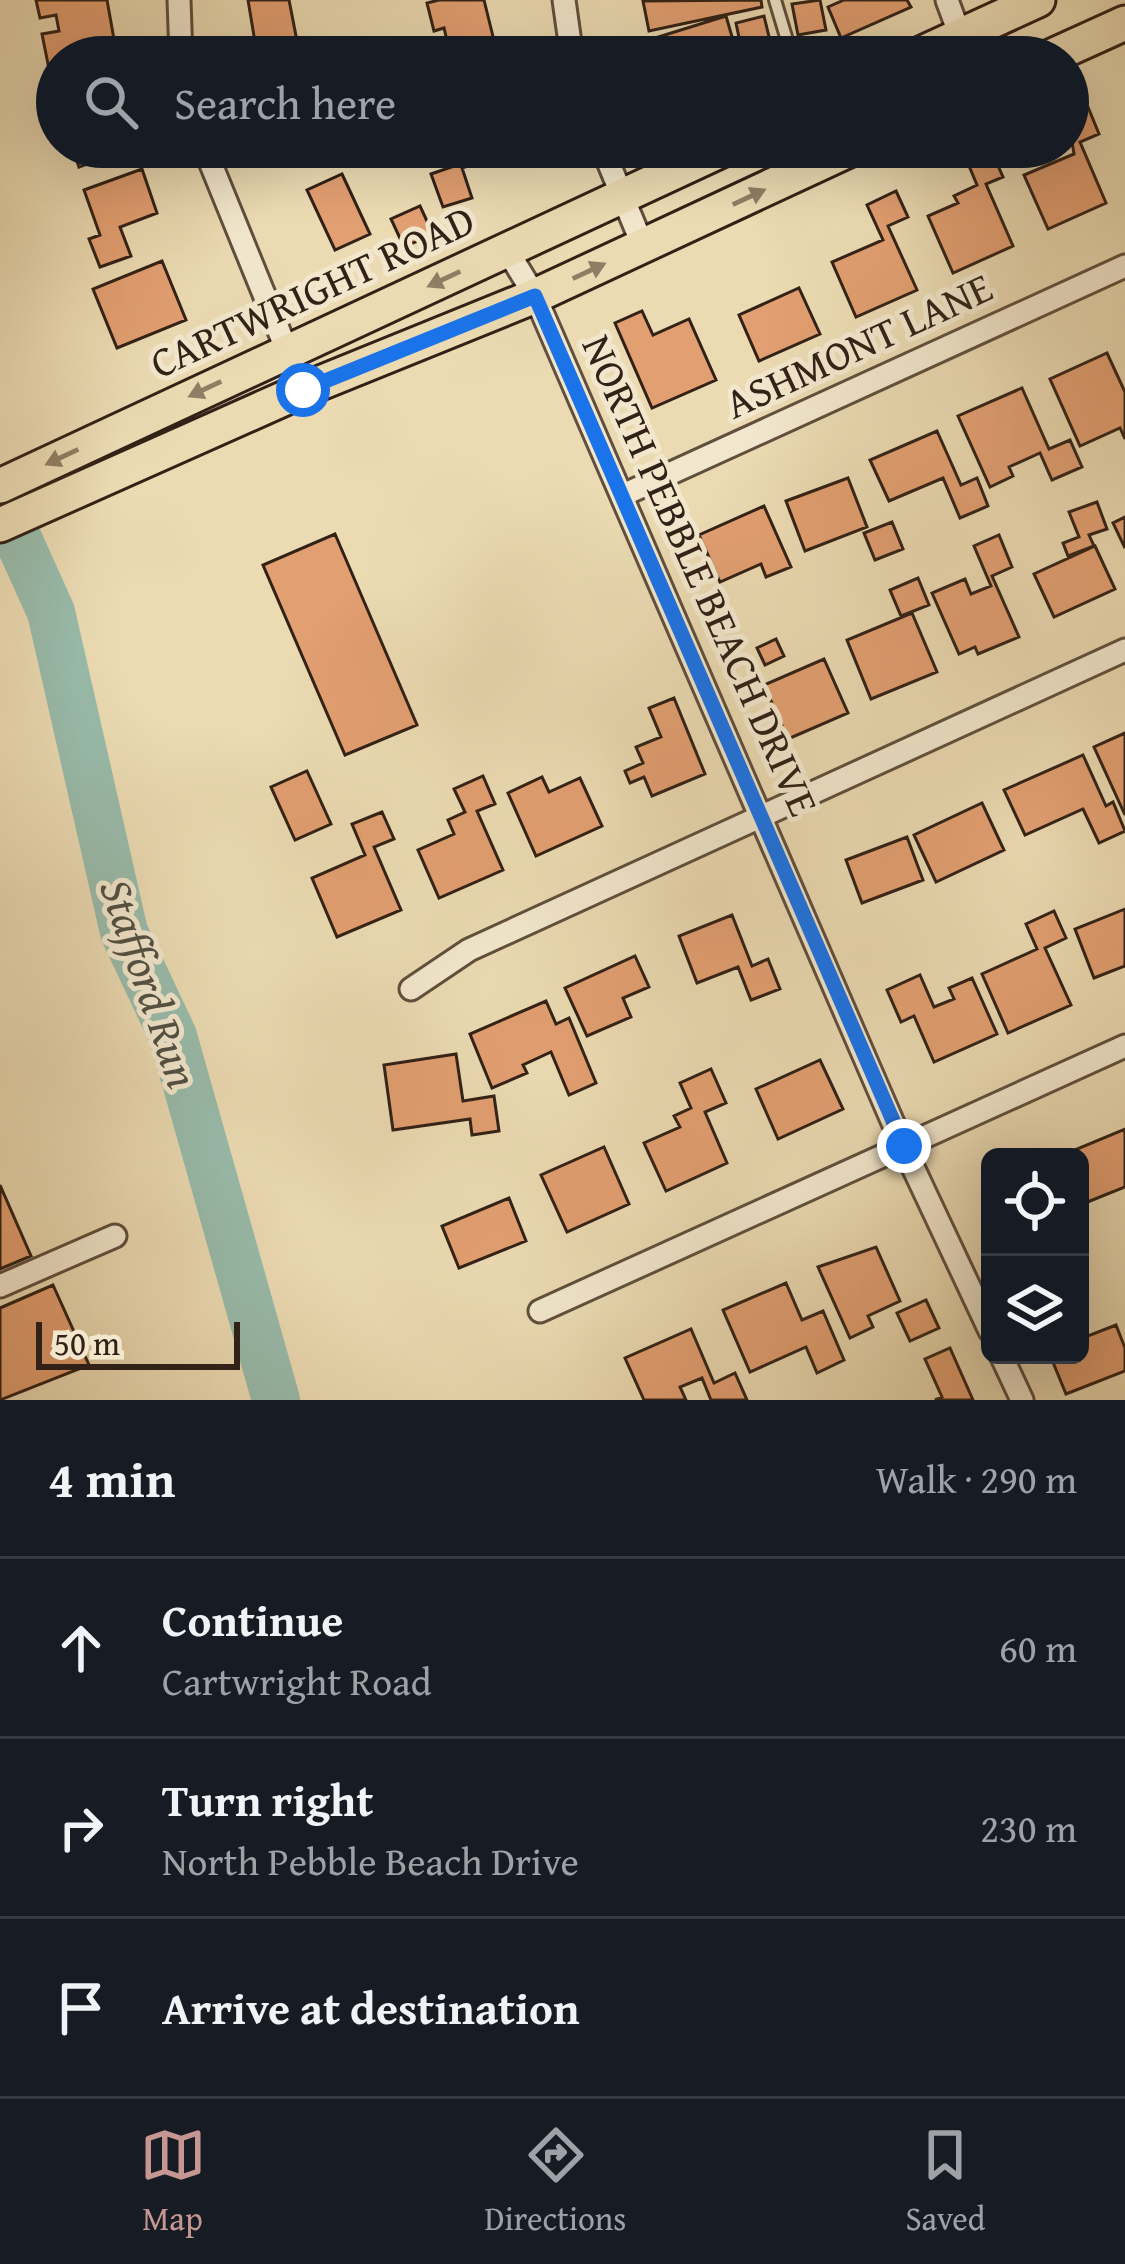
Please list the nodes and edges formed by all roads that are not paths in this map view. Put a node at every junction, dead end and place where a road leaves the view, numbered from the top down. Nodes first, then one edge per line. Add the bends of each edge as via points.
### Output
1 (178, 0) edge
2 (563, 0) edge
3 (775, 0) edge
4 (947, 0) edge
5 (1038, 0) edge
6 (1125, 23) edge
7 (180, 36) edge
8 (569, 36) edge
9 (786, 36) edge
10 (960, 36) edge
11 (979, 36) edge
12 (1089, 39) edge
13 (212, 168) edge
14 (609, 168) edge
15 (684, 168) edge
16 (810, 168) edge
17 (620, 199) junction
18 (643, 246) junction
19 (507, 250) junction
20 (1125, 266) edge
21 (535, 296) junction
22 (286, 351) junction
23 (303, 390) junction
24 (0, 486) edge
25 (622, 495) junction
26 (0, 525) edge
27 (1125, 650) edge
28 (764, 814) junction
29 (411, 989) dead end
30 (1125, 1046) edge
31 (904, 1146) junction
32 (116, 1236) dead end
33 (0, 1286) edge
34 (540, 1311) dead end
35 (981, 1312) edge
36 (1005, 1364) edge
37 (1022, 1400) edge

1 - 7 street
2 - 8 street
3 - 9 lane
4 - 10 street
5 - 11 main road
6 - 12 main road
13 - 22 street
14 - 17 street
15 - 17 main road, CARTWRIGHT ROAD
18 -> 16 main road, CARTWRIGHT ROAD
17 - 18 street
17 - 19 main road, CARTWRIGHT ROAD
21 -> 18 main road, CARTWRIGHT ROAD
19 - 21 street, NORTH PEBBLE BEACH DRIVE
19 -> 22 main road, CARTWRIGHT ROAD
20 - 25 street, ASHMONT LANE
21 - 23 main road, CARTWRIGHT ROAD
21 - 25 street, NORTH PEBBLE BEACH DRIVE
22 - 23 street
22 -> 24 main road, CARTWRIGHT ROAD
23 - 26 main road, CARTWRIGHT ROAD
25 - 28 street, NORTH PEBBLE BEACH DRIVE
27 - 28 street
28 - 29 street via 469,950
28 - 31 street, NORTH PEBBLE BEACH DRIVE
30 - 31 street
31 - 34 street
31 - 35 street, NORTH PEBBLE BEACH DRIVE
32 - 33 street
36 - 37 street

